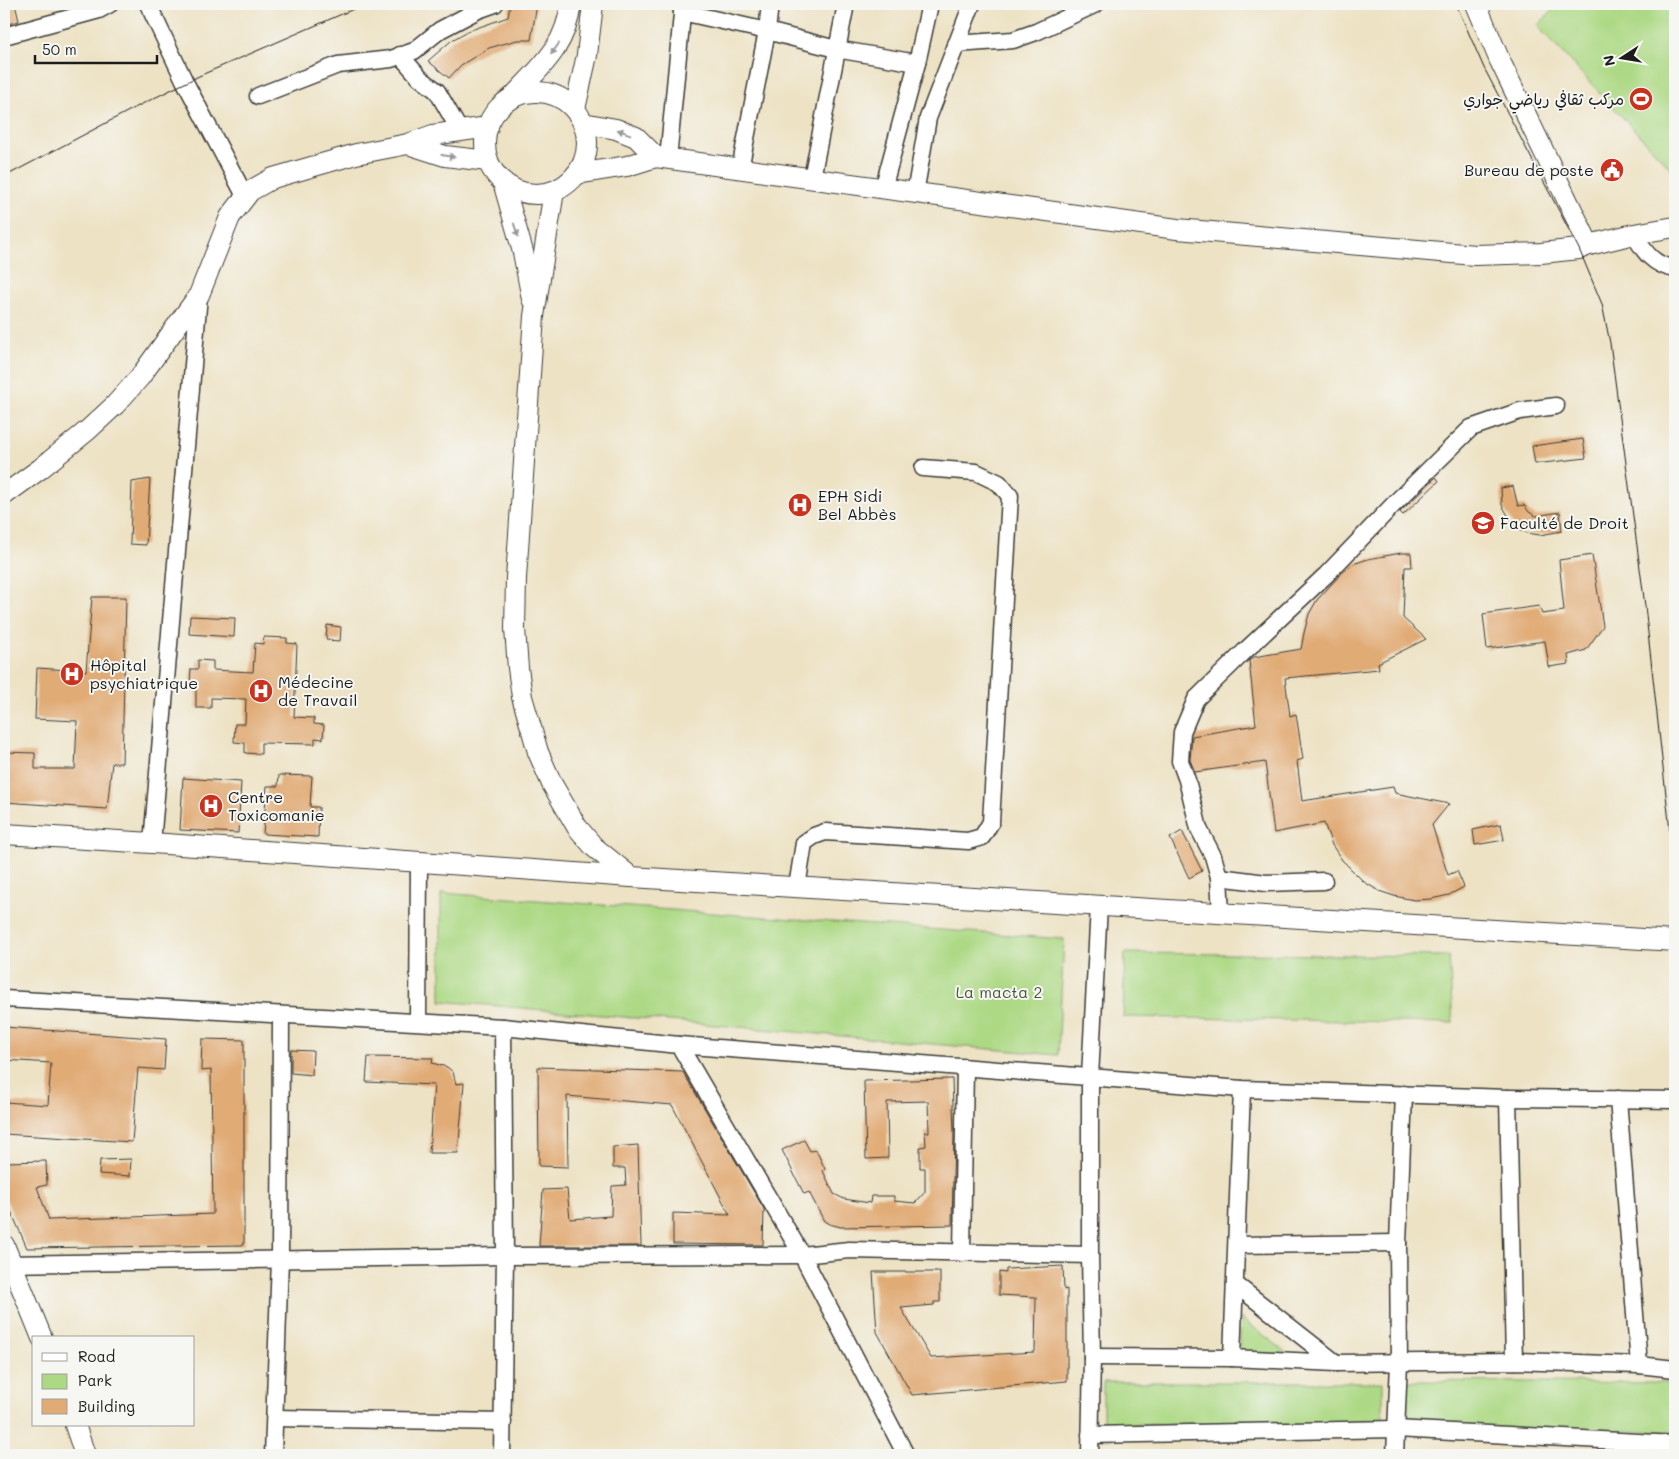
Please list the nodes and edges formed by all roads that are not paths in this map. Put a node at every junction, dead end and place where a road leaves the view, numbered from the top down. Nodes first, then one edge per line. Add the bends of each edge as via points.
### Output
1 (110, 4) edge
2 (148, 4) edge
3 (495, 4) edge
4 (571, 4) edge
5 (594, 4) edge
6 (770, 4) edge
7 (846, 4) edge
8 (930, 4) edge
9 (972, 4) edge
10 (1096, 4) edge
11 (1476, 4) edge
12 (683, 8) edge
13 (767, 31) junction
14 (4, 36) edge
15 (956, 44) junction
16 (836, 49) junction
17 (400, 56) junction
18 (917, 63) junction
19 (258, 96) dead end
20 (511, 98) junction
21 (579, 116) junction
22 (488, 127) junction
23 (460, 130) junction
24 (408, 144) junction
25 (662, 158) junction
26 (488, 161) junction
27 (740, 169) junction
28 (577, 174) junction
29 (812, 178) junction
30 (504, 182) junction
31 (883, 189) junction
32 (554, 191) junction
33 (915, 194) junction
34 (245, 196) junction
35 (1675, 226) edge
36 (1634, 234) junction
37 (1589, 245) junction
38 (1675, 269) edge
39 (198, 295) junction
40 (534, 316) junction
41 (1556, 406) dead end
42 (923, 468) dead end
43 (4, 495) edge
44 (4, 834) edge
45 (152, 843) junction
46 (419, 861) junction
47 (630, 876) junction
48 (1219, 877) junction
49 (1324, 881) dead end
50 (797, 887) junction
51 (1099, 906) junction
52 (1221, 914) junction
53 (1675, 941) edge
54 (4, 999) edge
55 (281, 1015) junction
56 (418, 1021) junction
57 (503, 1027) junction
58 (678, 1045) junction
59 (965, 1067) junction
60 (1090, 1077) junction
61 (1242, 1089) junction
62 (1404, 1094) junction
63 (1508, 1098) junction
64 (1618, 1099) junction
65 (1675, 1100) edge
66 (1398, 1243) junction
67 (4, 1245) edge
68 (1237, 1245) junction
69 (962, 1253) junction
70 (802, 1255) junction
71 (1090, 1255) junction
72 (505, 1256) junction
73 (280, 1258) junction
74 (8, 1264) edge
75 (1235, 1284) junction
76 (41, 1336) edge
77 (1092, 1357) junction
78 (1232, 1358) junction
79 (1514, 1361) junction
80 (1336, 1363) junction
81 (1400, 1363) junction
82 (1639, 1365) junction
83 (1675, 1369) edge
84 (275, 1418) junction
85 (502, 1422) junction
86 (75, 1426) edge
87 (1396, 1429) junction
88 (1090, 1435) junction
89 (1675, 1444) edge
90 (85, 1455) edge
91 (273, 1455) edge
92 (502, 1455) edge
93 (906, 1455) edge
94 (1090, 1455) edge
95 (1395, 1455) edge

1 - 14 street via 99,10
2 - 34 street
3 - 17 street via 440,30 414,51
4 -> 20 main road via 564,35 556,50
5 - 21 main road
6 - 13 street
7 - 16 street
8 - 18 street
9 - 15 street
10 - 15 street via 1013,40
11 - 37 main road
12 - 13 street
12 - 25 street
13 - 16 street
13 - 27 street
15 - 33 street via 928,118
16 - 18 street
16 - 29 street
17 - 19 street via 338,65
17 - 23 street via 437,91
18 - 31 street
20 - 21 main road via 527,92 545,92 561,98
20 - 22 main road via 493,116
25 -> 21 main road via 636,136
21 - 28 main road via 587,136 587,149
22 - 23 main road
22 - 26 main road via 485,138
23 - 24 main road
24 -> 26 main road via 445,156
24 - 34 main road via 356,154 273,178
25 - 27 main road
25 - 28 main road
26 - 30 main road
27 - 29 main road
28 - 32 main road
29 - 31 main road
30 - 32 main road via 528,194
30 -> 40 main road via 530,283
31 - 33 main road
32 - 40 main road
33 - 37 main road via 1177,229 1475,254 1541,253
34 - 39 main road via 230,217
35 - 36 main road
36 - 37 main road
36 - 38 street via 1654,262
39 - 43 main road via 140,377 115,405
39 - 45 street
40 - 47 main road via 515,628 522,697 538,752 567,811 594,847
41 - 48 street via 1520,411 1471,428 1326,576 1196,699 1182,732 1180,761 1199,828
42 - 50 street via 976,472 999,483 1010,496 991,822 982,837 968,841 825,832 804,843
44 - 45 main road
45 - 46 main road
46 - 47 main road
46 - 56 street
47 - 50 main road
48 - 49 street via 1266,883
48 - 52 street
50 - 51 main road
51 - 52 main road
51 - 60 street
52 - 53 main road
54 - 55 street
55 - 56 street
55 - 73 street
56 - 57 street
57 - 58 street
57 - 72 street
58 - 59 street
58 - 70 street
59 - 60 street
59 - 69 street
60 - 61 street
60 - 71 street
61 - 62 street
61 - 68 street
62 - 63 street
62 - 66 street
63 - 64 street
63 - 79 street
64 - 65 street
64 - 82 street
66 - 68 street
66 - 81 street
67 - 74 main road
68 - 75 street
69 - 70 street via 849,1250
69 - 71 street
70 - 72 street
70 - 93 street
71 - 77 street
72 - 73 street
72 - 85 street
73 - 74 street
73 - 84 street
74 - 76 main road
75 - 78 street
75 - 80 street
77 - 78 street
77 - 88 street
78 - 80 street
79 - 81 street
79 - 82 street
80 - 81 street
81 - 87 street
82 - 83 street
84 - 85 street
84 - 91 street
85 - 92 street
86 - 90 main road
87 - 88 street
87 - 89 street
87 - 95 street
88 - 94 street

